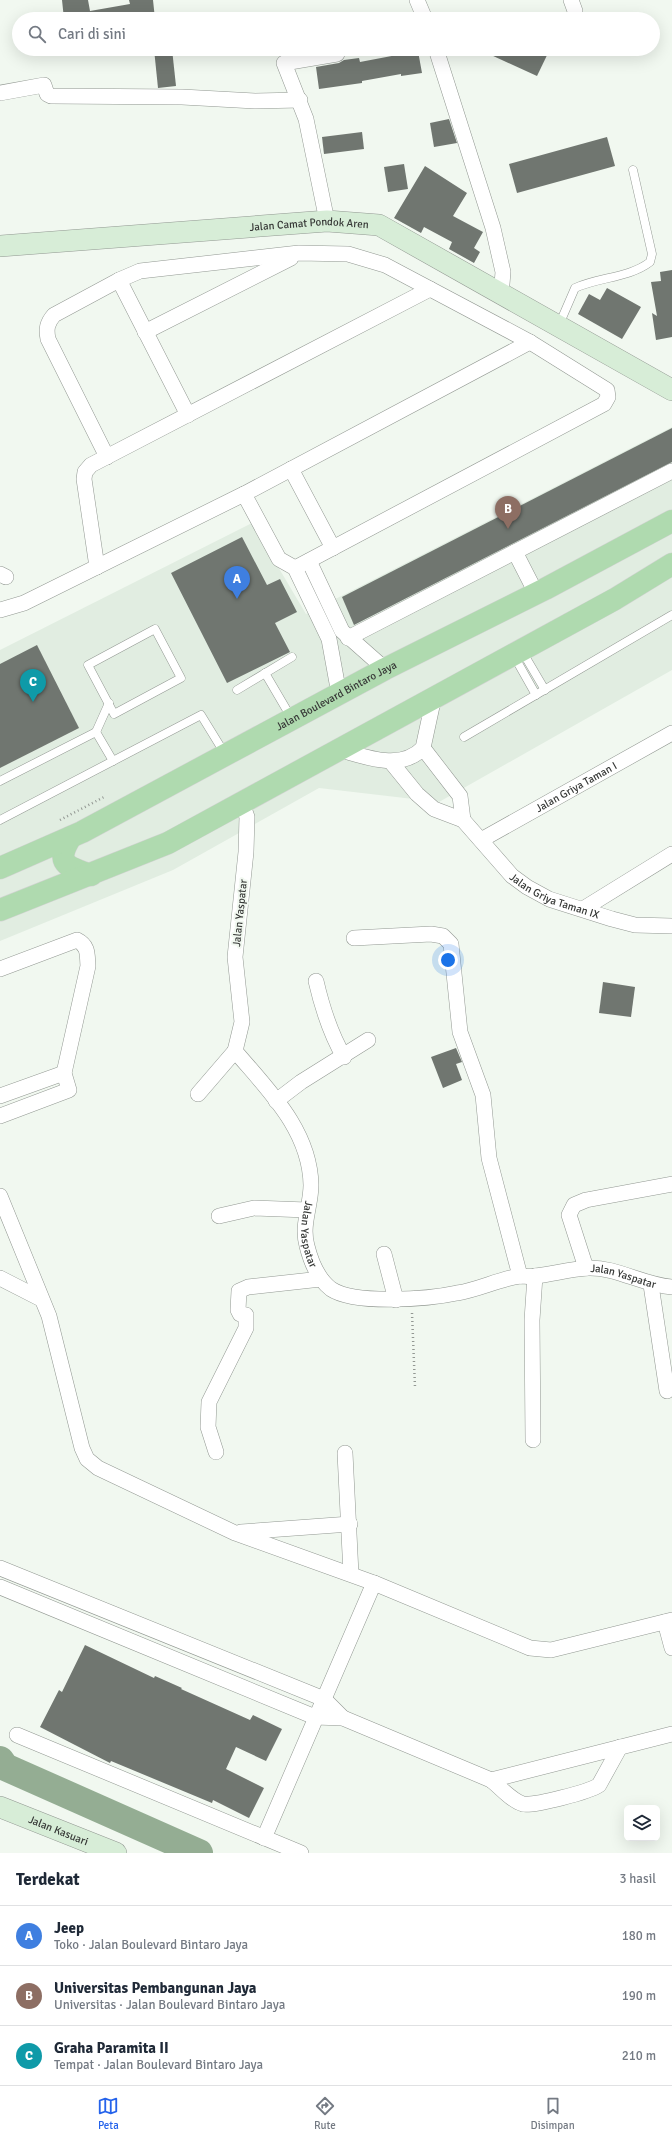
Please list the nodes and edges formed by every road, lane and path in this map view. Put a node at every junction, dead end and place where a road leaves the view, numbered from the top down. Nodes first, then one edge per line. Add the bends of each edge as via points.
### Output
1 (417, 0) edge
2 (422, 12) edge
3 (324, 56) edge
4 (438, 56) edge
5 (0, 93) edge
6 (300, 100) junction
7 (633, 170) dead end
8 (326, 221) junction
9 (0, 246) edge
10 (298, 254) junction
11 (119, 280) junction
12 (430, 289) junction
13 (499, 292) junction
14 (558, 326) junction
15 (145, 332) junction
16 (530, 342) junction
17 (672, 390) edge
18 (188, 415) junction
19 (107, 457) junction
20 (291, 469) junction
21 (672, 471) edge
22 (244, 494) junction
23 (672, 521) edge
24 (333, 548) junction
25 (519, 550) junction
26 (309, 562) junction
27 (97, 567) junction
28 (295, 568) junction
29 (670, 568) edge
30 (540, 591) junction
31 (0, 610) edge
32 (672, 615) edge
33 (345, 634) junction
34 (329, 639) junction
35 (518, 652) junction
36 (292, 657) dead end
37 (385, 669) junction
38 (265, 673) junction
39 (237, 690) dead end
40 (545, 690) junction
41 (339, 694) junction
42 (536, 695) junction
43 (434, 697) junction
44 (108, 703) junction
45 (292, 718) junction
46 (96, 732) junction
47 (672, 733) edge
48 (464, 737) dead end
49 (423, 748) junction
50 (337, 749) junction
51 (226, 756) junction
52 (113, 761) junction
53 (391, 762) junction
54 (0, 781) edge
55 (242, 803) junction
56 (0, 820) edge
57 (463, 820) junction
58 (71, 837) junction
59 (481, 840) junction
60 (672, 854) edge
61 (0, 868) edge
62 (91, 875) junction
63 (583, 909) junction
64 (0, 910) edge
65 (672, 926) edge
66 (354, 938) dead end
67 (0, 969) edge
68 (316, 980) dead end
69 (368, 1040) dead end
70 (235, 1051) junction
71 (344, 1056) junction
72 (64, 1073) junction
73 (198, 1094) dead end
74 (0, 1096) edge
75 (276, 1101) junction
76 (0, 1116) edge
77 (672, 1184) edge
78 (0, 1196) edge
79 (307, 1210) junction
80 (219, 1216) dead end
81 (5, 1222) edge
82 (384, 1254) dead end
83 (586, 1268) junction
84 (527, 1276) junction
85 (0, 1278) edge
86 (321, 1279) junction
87 (651, 1285) junction
88 (672, 1287) edge
89 (41, 1298) junction
90 (412, 1298) junction
91 (396, 1300) junction
92 (415, 1387) dead end
93 (667, 1391) dead end
94 (533, 1440) dead end
95 (216, 1452) dead end
96 (345, 1453) dead end
97 (350, 1524) junction
98 (235, 1533) junction
99 (0, 1568) edge
100 (351, 1574) junction
101 (374, 1583) junction
102 (0, 1587) edge
103 (669, 1621) edge
104 (672, 1648) edge
105 (324, 1699) junction
106 (315, 1717) junction
107 (343, 1718) junction
108 (672, 1734) edge
109 (17, 1735) dead end
110 (620, 1747) junction
111 (491, 1780) junction
112 (0, 1807) edge
113 (264, 1838) junction
114 (116, 1853) edge
115 (301, 1853) edge

1 - 2 street
3 - 6 street via 284,62
4 - 13 street via 493,228 503,272
5 - 6 street via 44,85 46,92 51,96
6 - 8 street
7 - 14 lane via 652,254 650,262 642,268 587,282 575,288
8 - 9 main road, Jalan Camat Pondok Aren
8 - 13 main road, Jalan Camat Pondok Aren via 383,227
10 - 11 street via 164,267 140,271
10 - 12 street via 348,254 385,264
10 - 15 street
11 - 15 street
11 - 19 street via 54,315 48,322 47,330 48,339
12 - 16 street
12 - 18 street
13 - 14 main road, Jalan Camat Pondok Aren
14 - 17 main road, Jalan Camat Pondok Aren
15 - 18 street
16 - 20 street
16 - 24 street via 607,390 608,397 604,404
18 - 19 street
19 - 27 street via 91,465 85,472 84,479
20 - 22 street
20 - 24 street
21 - 25 street
22 - 27 street
22 - 28 street via 279,559
23 - 30 main road, Jalan Boulevard Bintaro Jaya
24 - 26 street
25 - 30 street
25 - 33 street
26 - 28 street
26 - 33 street
27 - 31 street via 24,603
28 - 34 street
29 - 35 main road
30 - 37 main road, Jalan Boulevard Bintaro Jaya
32 - 40 lane
33 - 34 street
33 - 37 street
34 - 41 street
35 - 40 lane
35 - 42 lane
35 - 43 main road
36 - 38 lane
37 - 41 main road, Jalan Boulevard Bintaro Jaya
38 - 39 lane
38 - 45 lane
40 - 42 lane
41 - 45 main road, Jalan Boulevard Bintaro Jaya
42 - 48 lane
43 - 49 street
43 - 50 main road
44 - 44 lane via 114,714 181,678 155,630 88,665
44 - 46 lane
45 - 51 main road, Jalan Boulevard Bintaro Jaya
46 - 52 lane
46 - 54 lane
47 - 59 street, Jalan Griya Taman I
49 - 53 street via 402,760
49 - 57 street via 460,796
50 - 53 street
50 - 55 main road
51 - 52 lane via 201,715
51 - 58 main road, Jalan Boulevard Bintaro Jaya
52 - 56 lane
53 - 57 street, Jalan Griya Taman IX via 417,794 434,809
55 - 62 main road via 168,843
55 - 70 street, Jalan Yaspatar via 247,817 246,852 235,957 242,1022
57 - 59 street, Jalan Griya Taman IX
58 - 61 main road, Jalan Boulevard Bintaro Jaya
58 - 62 main road via 63,849 63,859 67,866
59 - 63 street, Jalan Griya Taman IX via 512,876 527,887 549,899
60 - 63 street
62 - 64 main road
63 - 65 street, Jalan Griya Taman IX via 635,925
66 - 84 street via 431,934 443,936 451,944 460,1032 483,1095 489,1158
67 - 72 street via 77,940 87,949 88,966
68 - 71 street via 334,1040
69 - 71 street
70 - 73 street
70 - 75 street, Jalan Yaspatar
71 - 75 street via 301,1082
72 - 74 street
72 - 76 street via 70,1087 67,1092
75 - 79 street, Jalan Yaspatar via 301,1136 310,1163 311,1187
77 - 83 street via 586,1200 574,1205 570,1215
78 - 81 street
79 - 80 street via 254,1208
79 - 86 street, Jalan Yaspatar via 306,1240 311,1259
81 - 89 street
82 - 91 street
83 - 84 street, Jalan Yaspatar
83 - 87 street, Jalan Yaspatar via 612,1270
84 - 90 street, Jalan Yaspatar via 457,1293
84 - 94 street via 532,1320
85 - 89 street
86 - 91 street, Jalan Yaspatar via 332,1289 350,1296
86 - 95 street via 248,1287 239,1291 238,1310 246,1316 246,1328 209,1402 208,1427
87 - 88 street, Jalan Yaspatar
87 - 93 street
89 - 98 street via 49,1316 82,1448 87,1459 98,1468
90 - 91 street, Jalan Yaspatar
90 - 92 path
96 - 97 street
97 - 98 street
97 - 100 street
98 - 100 street
99 - 105 street
100 - 101 street
101 - 103 street via 539,1650 551,1650
101 - 105 street
102 - 106 street
103 - 104 street
105 - 106 street
105 - 107 street
106 - 107 street
106 - 113 street
107 - 111 street
108 - 110 street
109 - 113 street
110 - 111 street
110 - 111 street via 599,1785 535,1804 517,1801
112 - 114 main road, Jalan Kasuari
113 - 115 street

